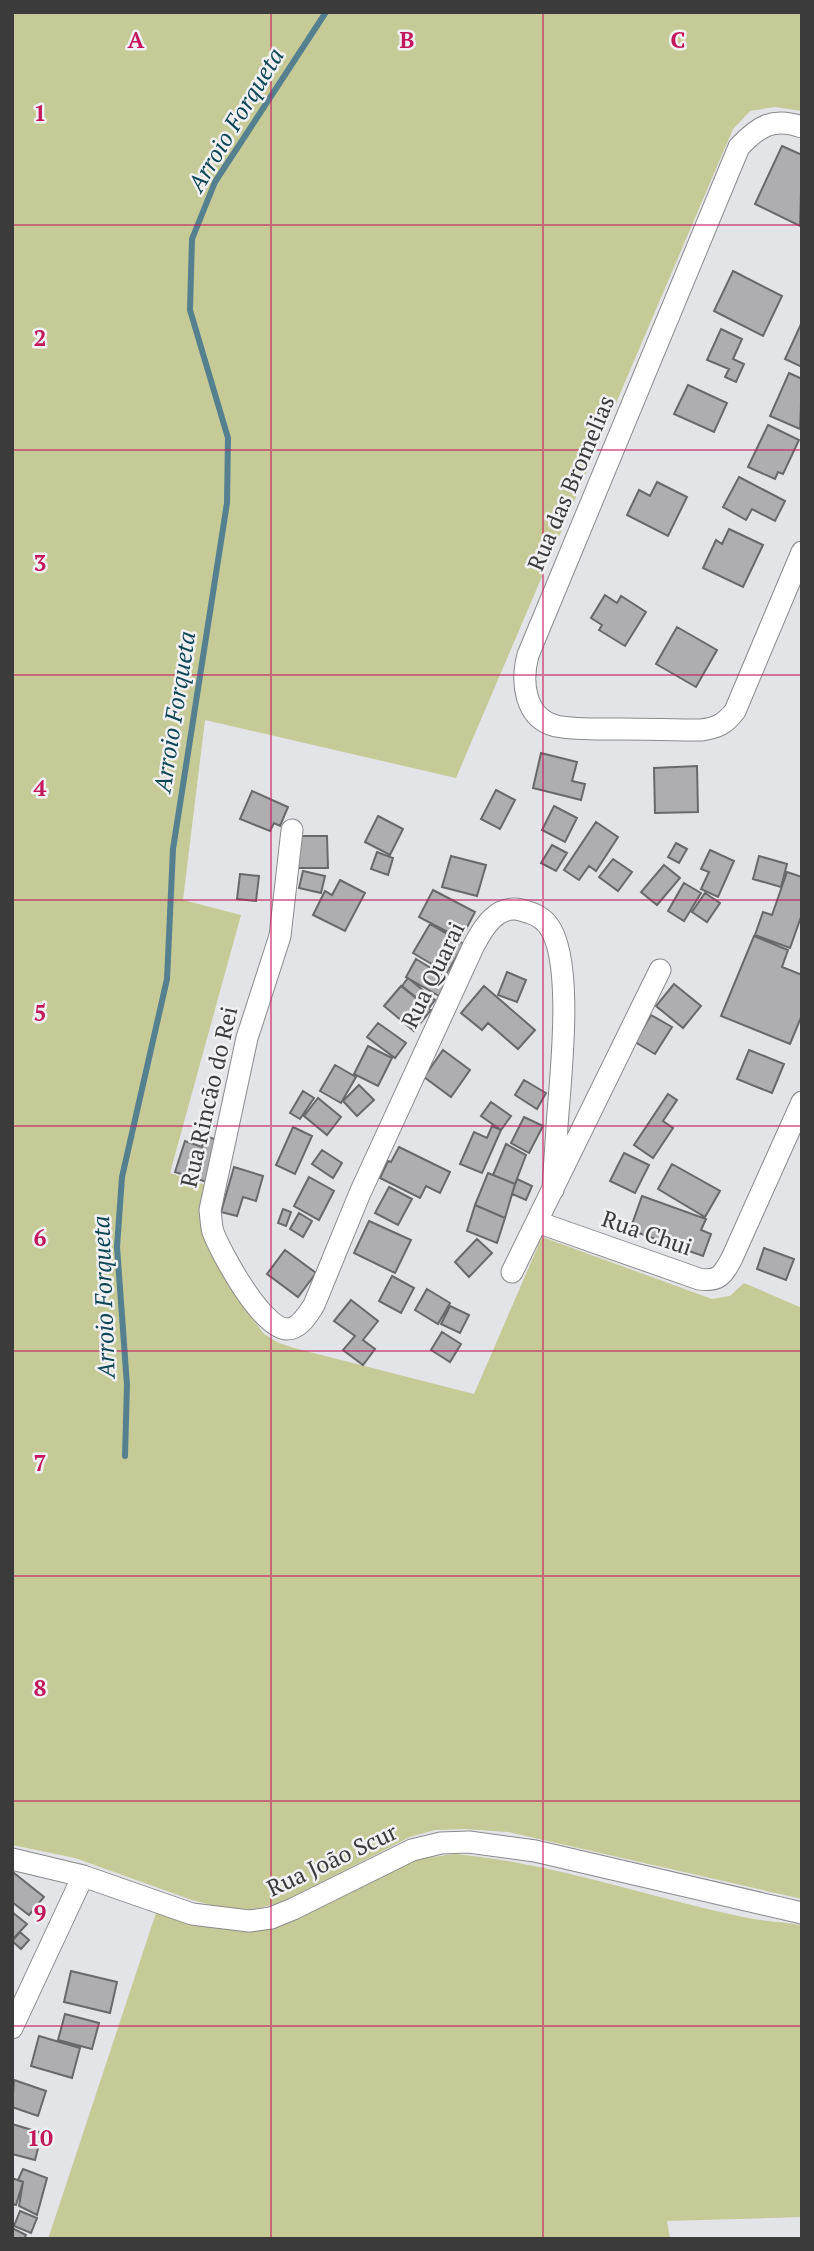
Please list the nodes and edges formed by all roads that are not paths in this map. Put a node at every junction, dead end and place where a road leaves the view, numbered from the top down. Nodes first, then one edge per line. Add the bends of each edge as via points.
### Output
1 (802, 127) edge
2 (802, 552) edge
3 (292, 830) dead end
4 (660, 970) dead end
5 (802, 1102) edge
6 (553, 1190) junction
7 (537, 1222) junction
8 (512, 1272) dead end
9 (305, 1319) joint
10 (12, 1859) edge
11 (83, 1876) junction
12 (802, 1913) edge
13 (12, 2028) edge

1 - 2 street, Rua das Bromelias via 786,122 769,124 739,147 528,655 523,673 530,704 539,717 555,726 701,730 726,723
3 - 9 street, Rua Rincão do Rei via 280,936 247,1038 209,1210 213,1231 232,1269 260,1310 285,1329
4 - 6 street
5 - 7 street, Rua Chui via 726,1271 719,1277 699,1279
6 - 7 street
6 - 9 street, Rua Quarai via 564,991 557,940 548,924 535,913 516,909 498,914 474,946
7 - 8 street
10 - 11 street, Rua João Scur
11 - 12 street, Rua João Scur via 191,1914 249,1921 293,1909 412,1850 469,1842 535,1851
11 - 13 street

